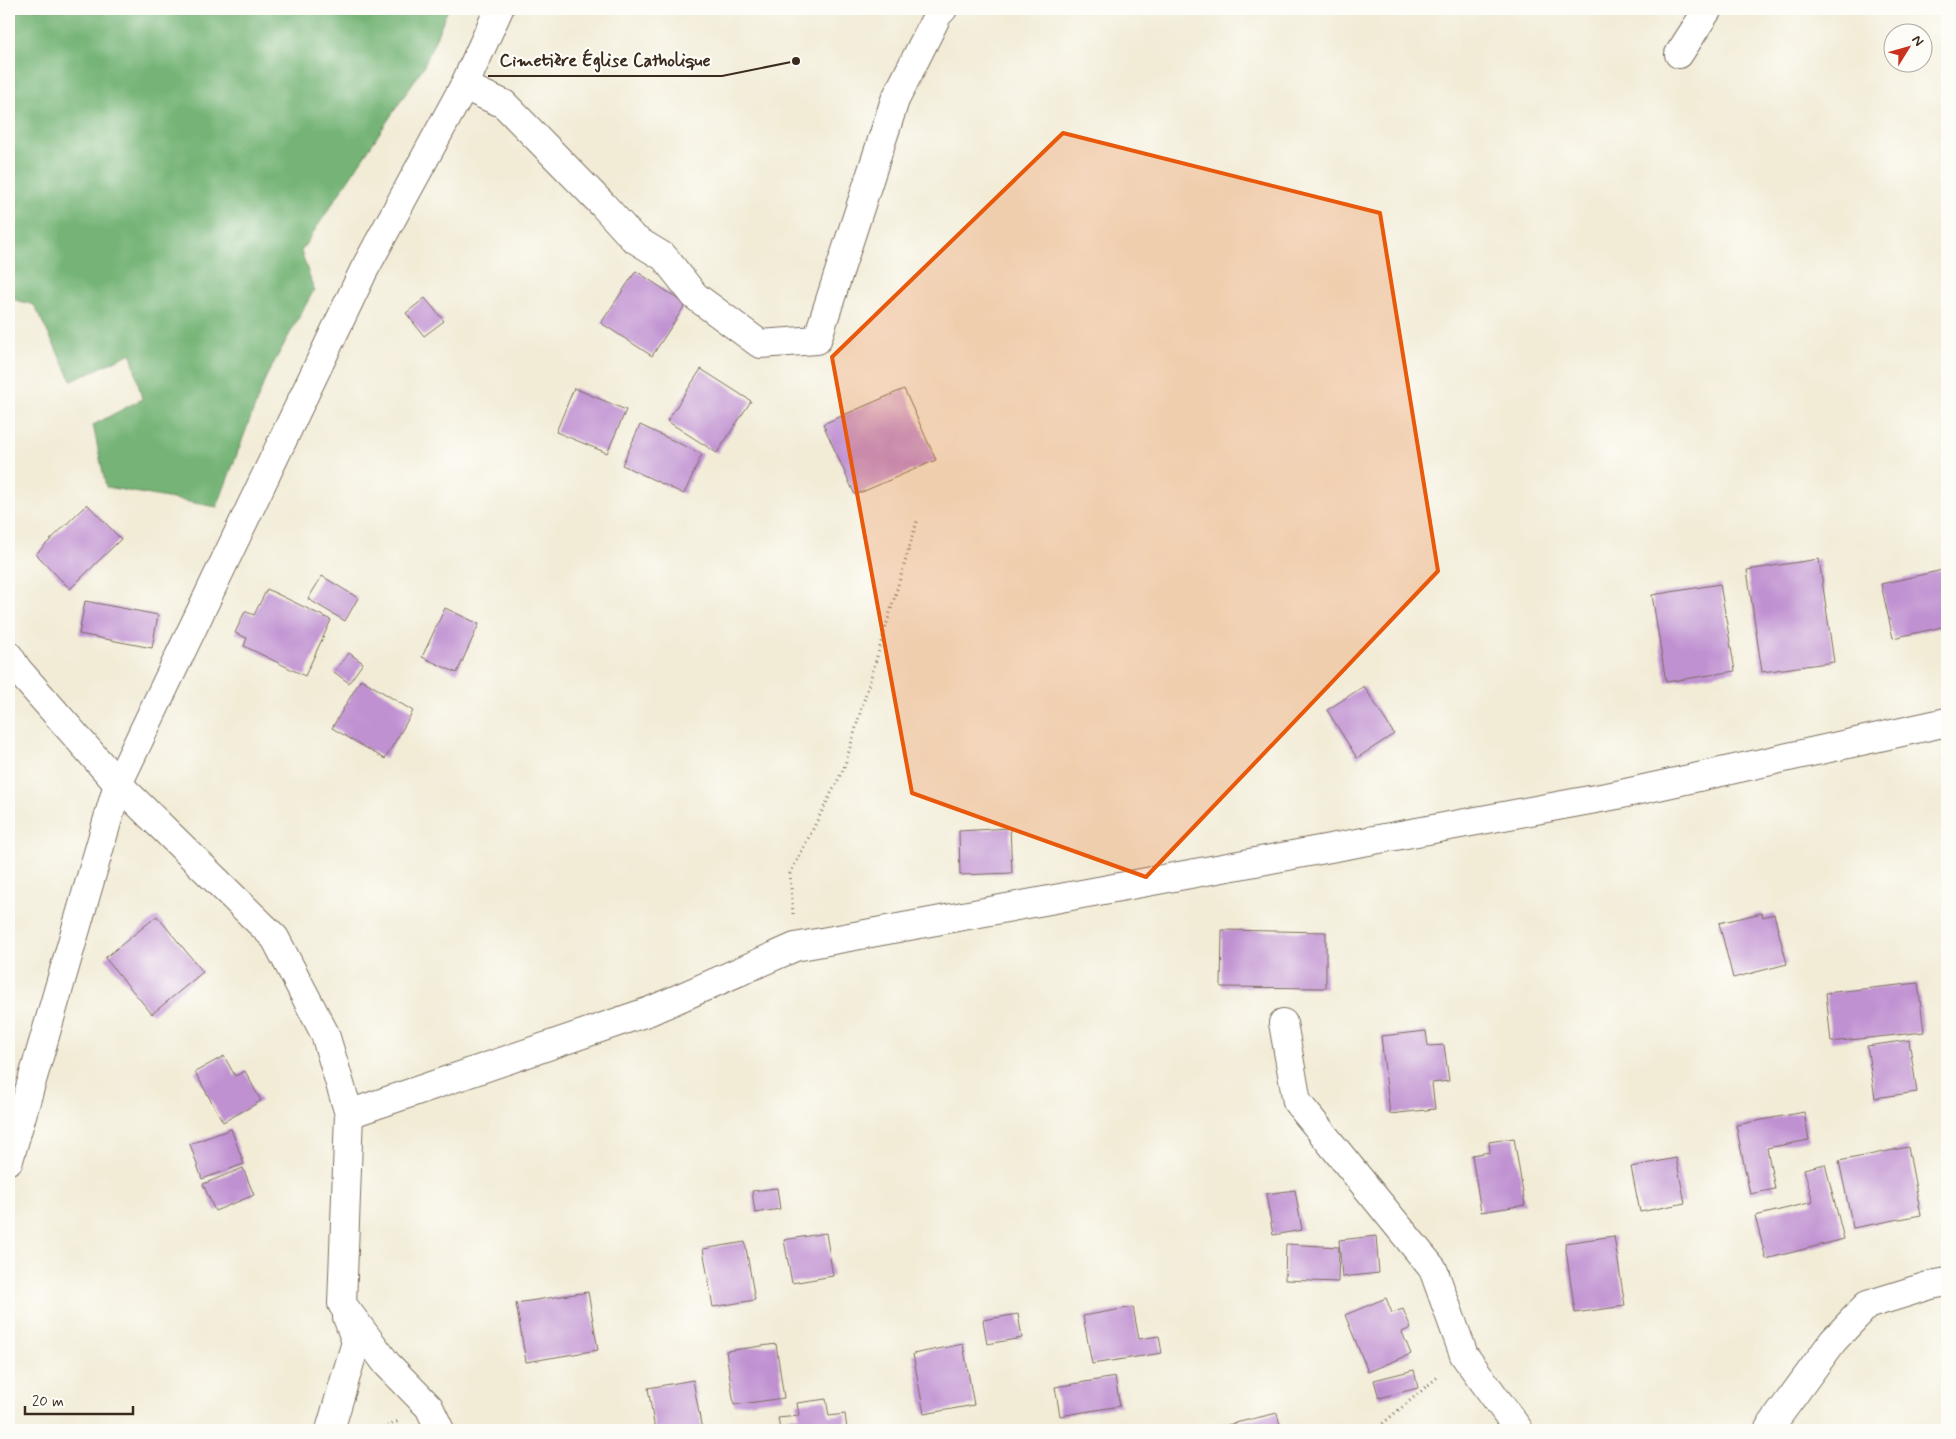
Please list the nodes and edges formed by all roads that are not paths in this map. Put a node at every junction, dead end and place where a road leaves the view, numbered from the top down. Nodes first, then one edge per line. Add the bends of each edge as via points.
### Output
1 (500, 9) edge
2 (943, 9) edge
3 (1708, 9) edge
4 (1679, 54) dead end
5 (464, 86) junction
6 (9, 656) edge
7 (1947, 722) edge
8 (118, 784) junction
9 (1283, 1023) dead end
10 (349, 1114) junction
11 (9, 1160) edge
12 (1947, 1282) edge
13 (342, 1304) junction
14 (330, 1430) edge
15 (440, 1430) edge
16 (1519, 1430) edge
17 (1768, 1430) edge

1 - 5 street
2 - 5 street via 895,100 817,340 760,344 695,296 664,257 633,238 504,104
3 - 4 street
5 - 8 street via 364,270
6 - 8 street
7 - 10 street via 1617,795 795,948 650,1011
8 - 10 street via 276,938 325,1034
8 - 11 street
9 - 16 street via 1297,1102 1433,1269 1464,1355
10 - 13 street
12 - 17 street via 1867,1305 1833,1341
13 - 14 street via 356,1342
13 - 15 street via 387,1364 429,1407

